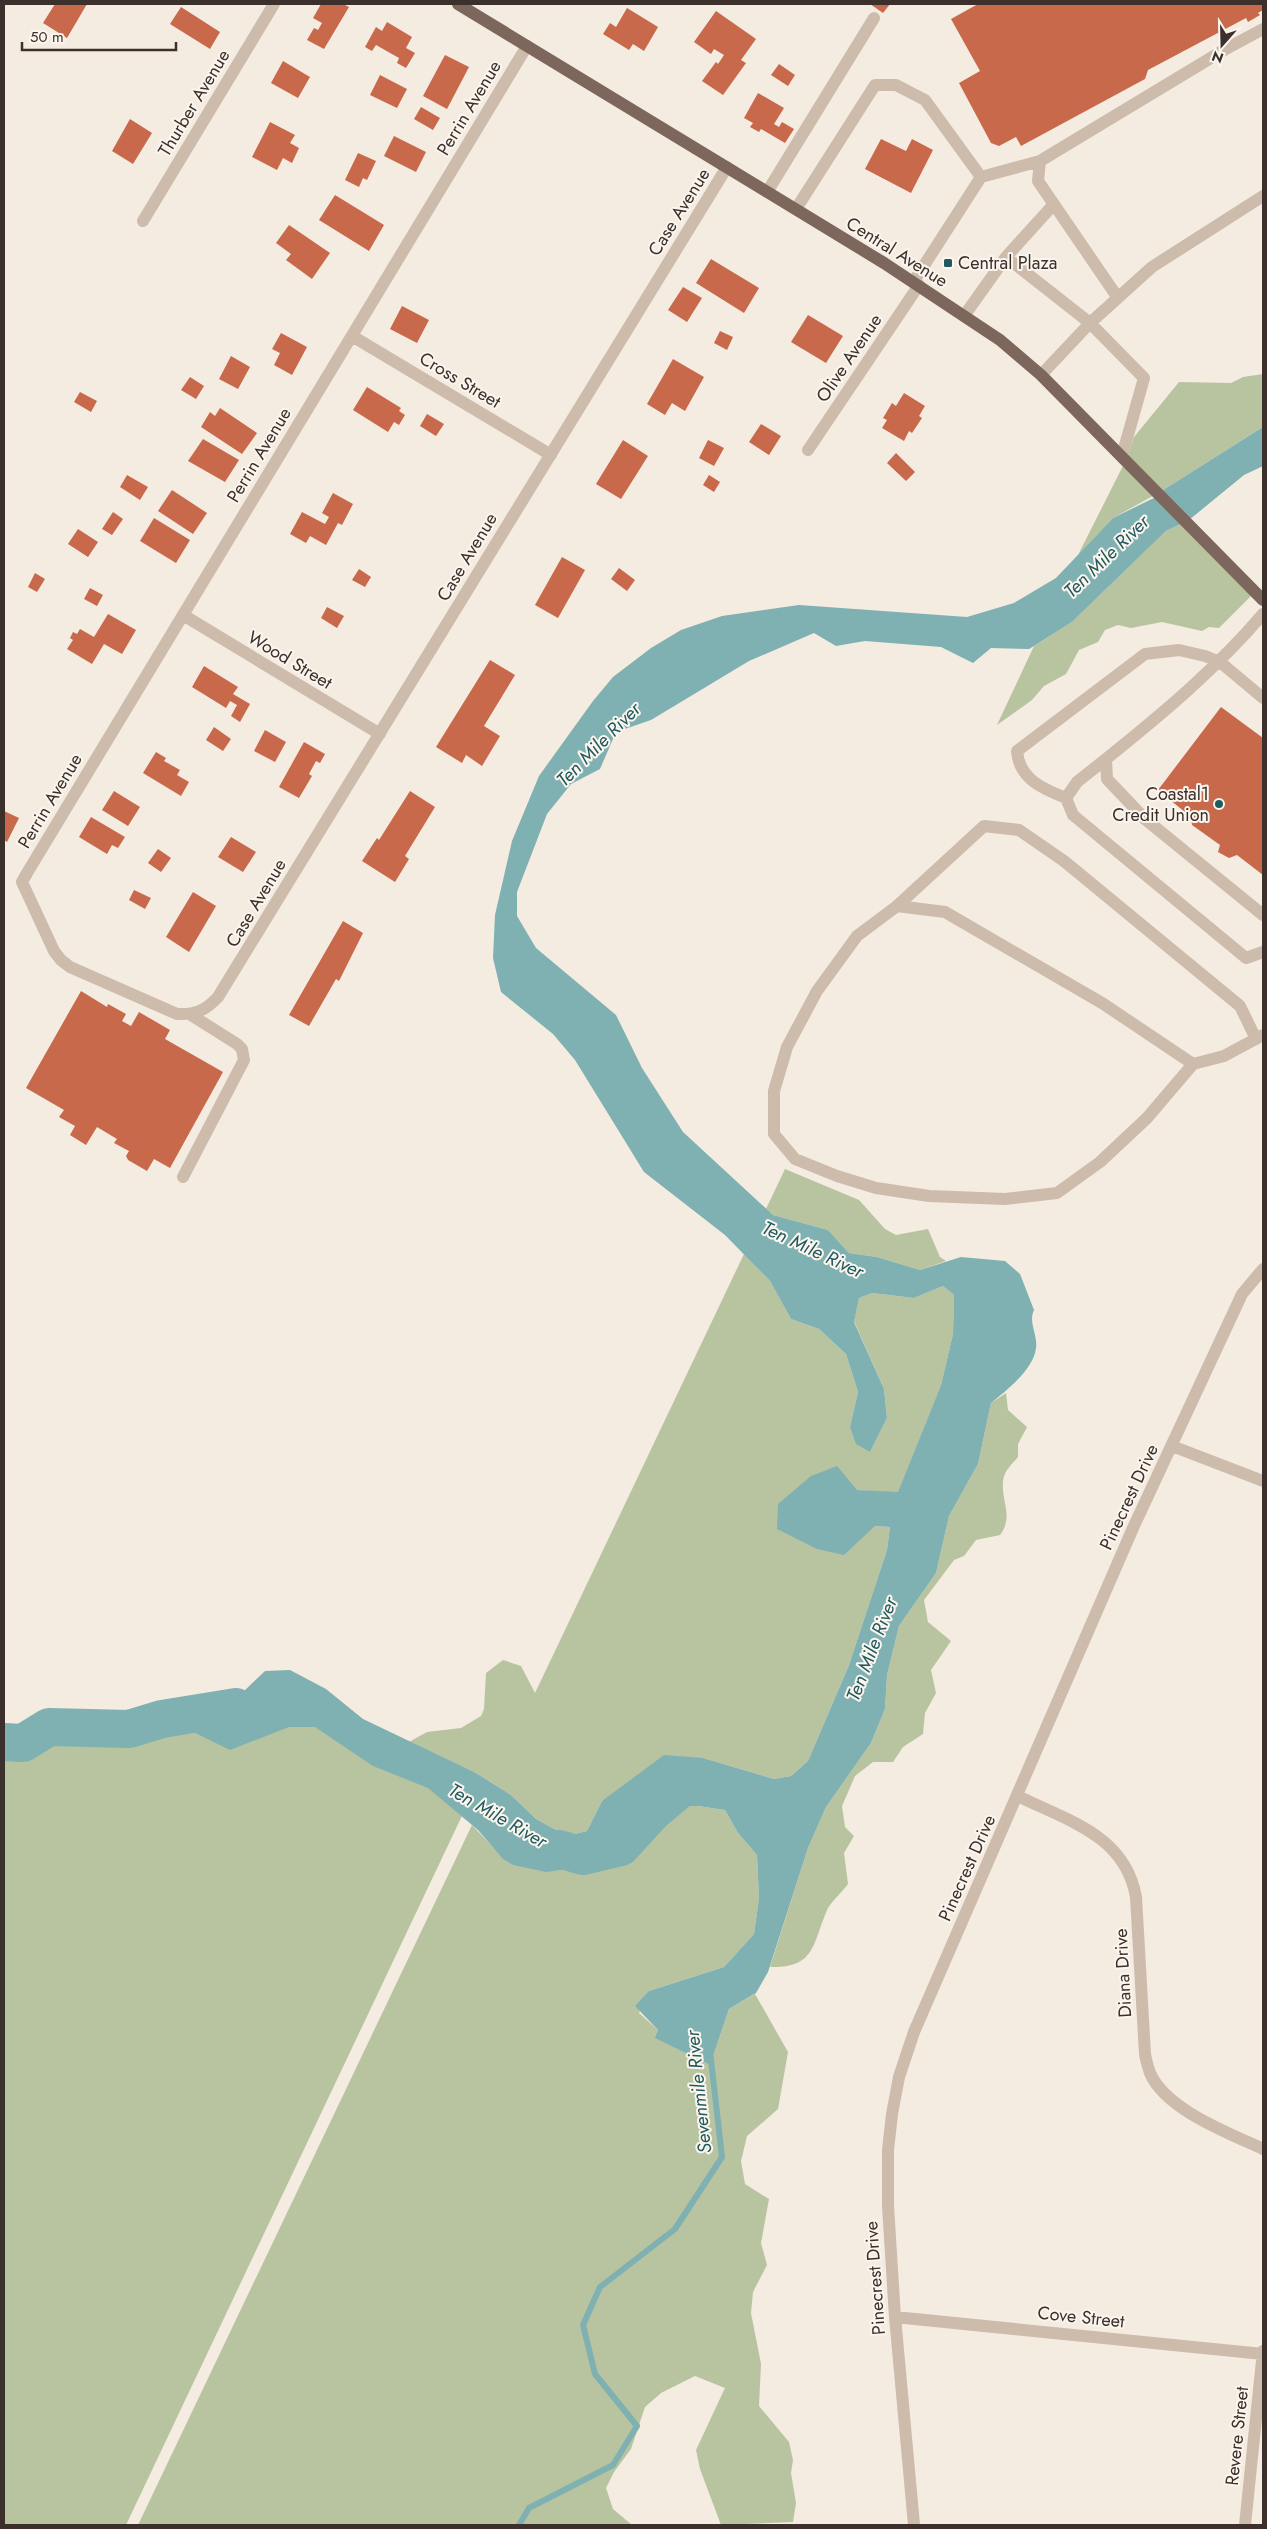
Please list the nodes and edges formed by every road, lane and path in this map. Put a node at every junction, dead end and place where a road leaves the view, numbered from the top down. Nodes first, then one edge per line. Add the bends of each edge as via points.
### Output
1 (274, 4) edge
2 (458, 4) edge
3 (874, 18) dead end
4 (1263, 29) edge
5 (527, 46) junction
6 (1040, 161) junction
7 (727, 168) junction
8 (981, 177) junction
9 (767, 192) junction
10 (1263, 196) edge
11 (1054, 204) junction
12 (796, 209) junction
13 (142, 221) dead end
14 (1006, 257) junction
15 (916, 283) junction
16 (1118, 298) junction
17 (964, 316) junction
18 (1090, 323) junction
19 (352, 336) junction
20 (1041, 376) junction
21 (808, 450) dead end
22 (551, 455) junction
23 (1122, 456) junction
24 (1263, 600) edge
25 (1263, 614) edge
26 (183, 616) junction
27 (1220, 662) junction
28 (1263, 698) edge
29 (380, 734) junction
30 (1106, 759) junction
31 (1066, 798) junction
32 (897, 906) junction
33 (1263, 915) edge
34 (1263, 952) edge
35 (191, 1014) junction
36 (1260, 1037) edge
37 (1193, 1064) junction
38 (183, 1177) dead end
39 (1263, 1269) edge
40 (1172, 1446) junction
41 (1263, 1481) edge
42 (1018, 1796) junction
43 (1263, 2149) edge
44 (895, 2317) junction
45 (1263, 2353) edge
46 (914, 2525) edge
47 (1245, 2525) edge

1 - 13 street, Thurber Avenue
2 - 5 main road, Central Avenue
3 - 9 street
4 - 6 street
5 - 7 main road, Central Avenue
5 - 19 street, Perrin Avenue
6 - 8 street
6 - 11 street via 1038,181
7 - 9 main road, Central Avenue
7 - 22 street, Case Avenue
8 - 12 street via 925,100 896,85 875,85
8 - 15 street, Olive Avenue
9 - 12 main road, Central Avenue
10 - 16 street via 1152,267
11 - 14 street
11 - 16 street
12 - 15 main road, Central Avenue
14 - 17 street
14 - 18 street
15 - 17 main road, Central Avenue
15 - 21 street, Olive Avenue
16 - 18 street
17 - 20 main road, Central Avenue via 1000,340
18 - 20 street
18 - 23 street via 1144,378
19 - 22 street, Cross Street
19 - 26 street, Perrin Avenue
20 - 23 main road, Central Avenue
22 - 29 street, Case Avenue
23 - 24 main road, Central Avenue
25 - 27 street
26 - 29 street, Wood Street
26 - 35 street, Perrin Avenue via 22,882 60,960 177,1014
27 - 28 street
27 - 30 street
27 - 31 street via 1179,650 1145,654 1017,751 1018,765 1041,789
29 - 35 street, Case Avenue via 218,997 208,1008
30 - 31 street via 1077,782
30 - 33 street via 1107,779 1145,819
31 - 34 street via 1073,815 1246,958
32 - 36 street via 984,826 1019,830 1064,861 1220,988 1240,1006
32 - 37 street via 945,912 1102,1003
32 - 37 street via 857,936 817,992 787,1047 774,1091 774,1134 794,1159 876,1188 929,1196 1005,1199 1057,1193 1100,1162 1147,1118
35 - 38 street via 237,1044 244,1053 244,1060
36 - 37 street via 1224,1056
39 - 40 street, Pinecrest Drive via 1242,1294
40 - 41 street
40 - 42 street, Pinecrest Drive via 1133,1528
42 - 43 street, Diana Drive via 1087,1830 1123,1859 1133,1880 1136,1897 1145,2054 1151,2074 1175,2102 1204,2121
42 - 44 street, Pinecrest Drive via 914,2032 899,2077 888,2150
44 - 45 street, Cove Street
44 - 46 street, Pinecrest Drive
45 - 47 street, Revere Street

